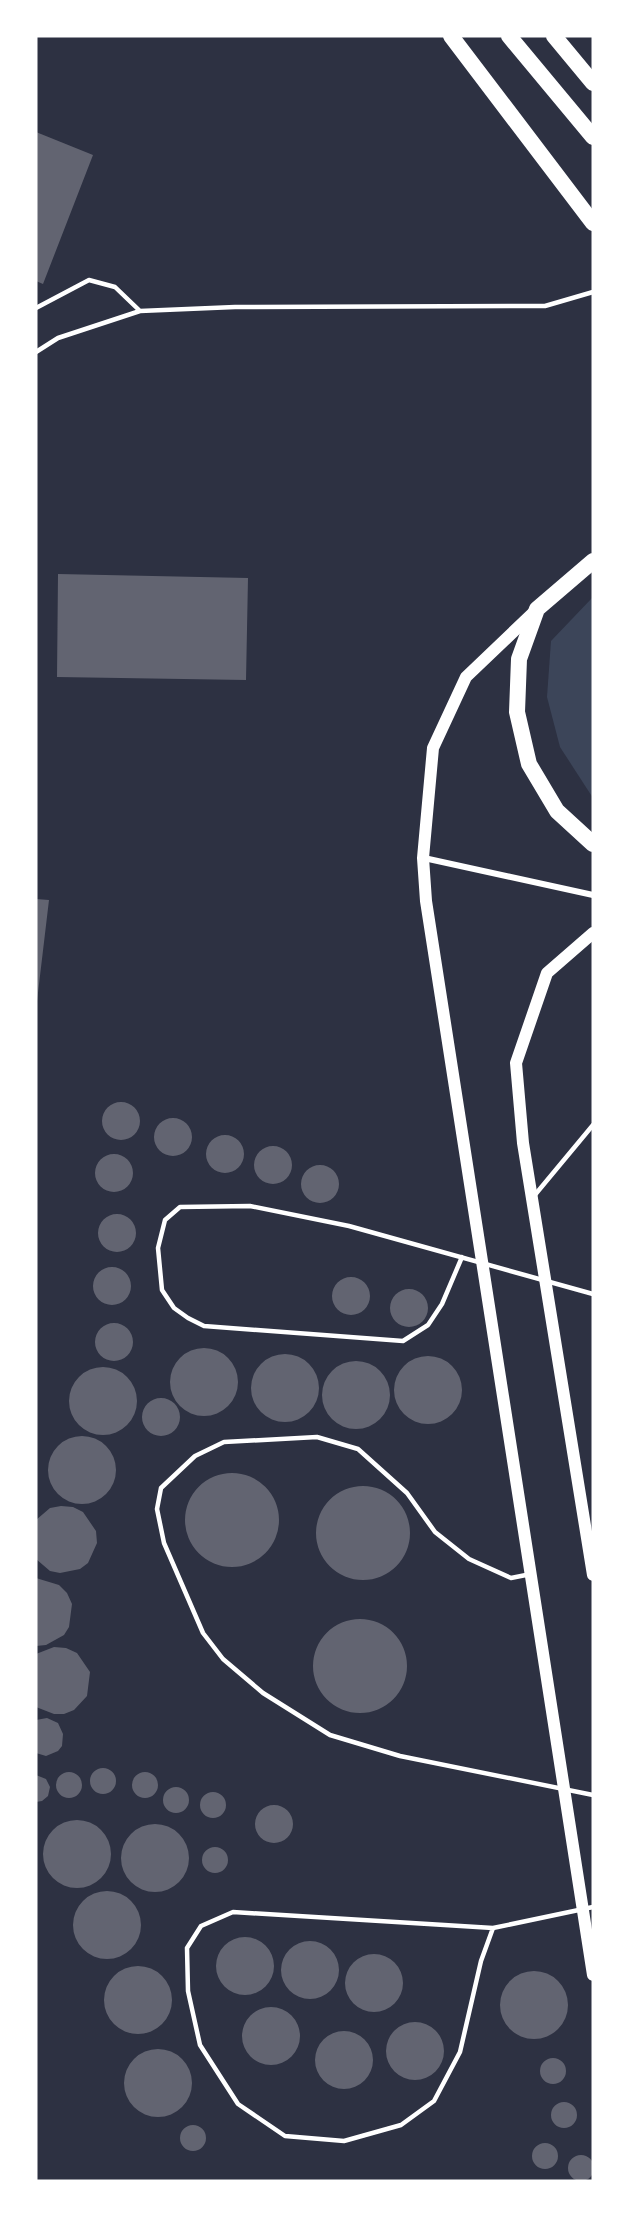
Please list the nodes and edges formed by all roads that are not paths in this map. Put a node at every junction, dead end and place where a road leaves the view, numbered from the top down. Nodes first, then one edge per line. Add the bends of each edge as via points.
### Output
1 (451, 36) edge
2 (509, 36) edge
3 (554, 36) edge
4 (593, 83) edge
5 (593, 137) edge
6 (593, 223) edge
7 (593, 292) edge
8 (36, 308) edge
9 (140, 311) junction
10 (36, 352) edge
11 (593, 561) edge
12 (537, 609) junction
13 (593, 844) edge
14 (423, 858) junction
15 (593, 895) edge
16 (593, 933) edge
17 (593, 1125) edge
18 (532, 1198) junction
19 (462, 1257) junction
20 (482, 1262) junction
21 (546, 1283) junction
22 (593, 1294) edge
23 (531, 1574) junction
24 (593, 1575) edge
25 (565, 1791) junction
26 (593, 1795) edge
27 (588, 1909) edge
28 (493, 1928) junction
29 (593, 1975) edge

1 - 6 highway
2 - 5 highway
3 - 4 highway
7 - 9 lane via 545,306
8 - 9 lane via 89,280 115,287
9 - 10 lane via 58,338
11 - 12 highway
12 - 13 highway via 519,659 516,712 529,764 557,811
12 - 14 main road via 466,677 461,687 434,748
14 - 15 street
14 - 20 main road via 426,901
16 - 18 main road via 547,973 516,1063
17 - 18 lane
18 - 21 main road
19 - 19 lane via 428,1325 403,1341 204,1326 174,1308 162,1290 158,1248 165,1220 180,1206 250,1206 349,1226
19 - 20 lane
20 - 21 lane
20 - 23 main road
21 - 22 lane
21 - 24 main road
23 - 25 main road
23 - 25 lane via 511,1578 469,1559 435,1532 407,1493 358,1449 317,1437 224,1442 195,1456 161,1488 157,1509 164,1543 203,1633 223,1659 262,1693 330,1735 400,1756
25 - 26 lane
25 - 27 main road
27 - 28 lane
27 - 29 main road
28 - 28 lane via 481,1961 460,2052 434,2101 401,2126 344,2141 285,2136 238,2104 200,2045 188,1991 187,1948 201,1926 233,1911

